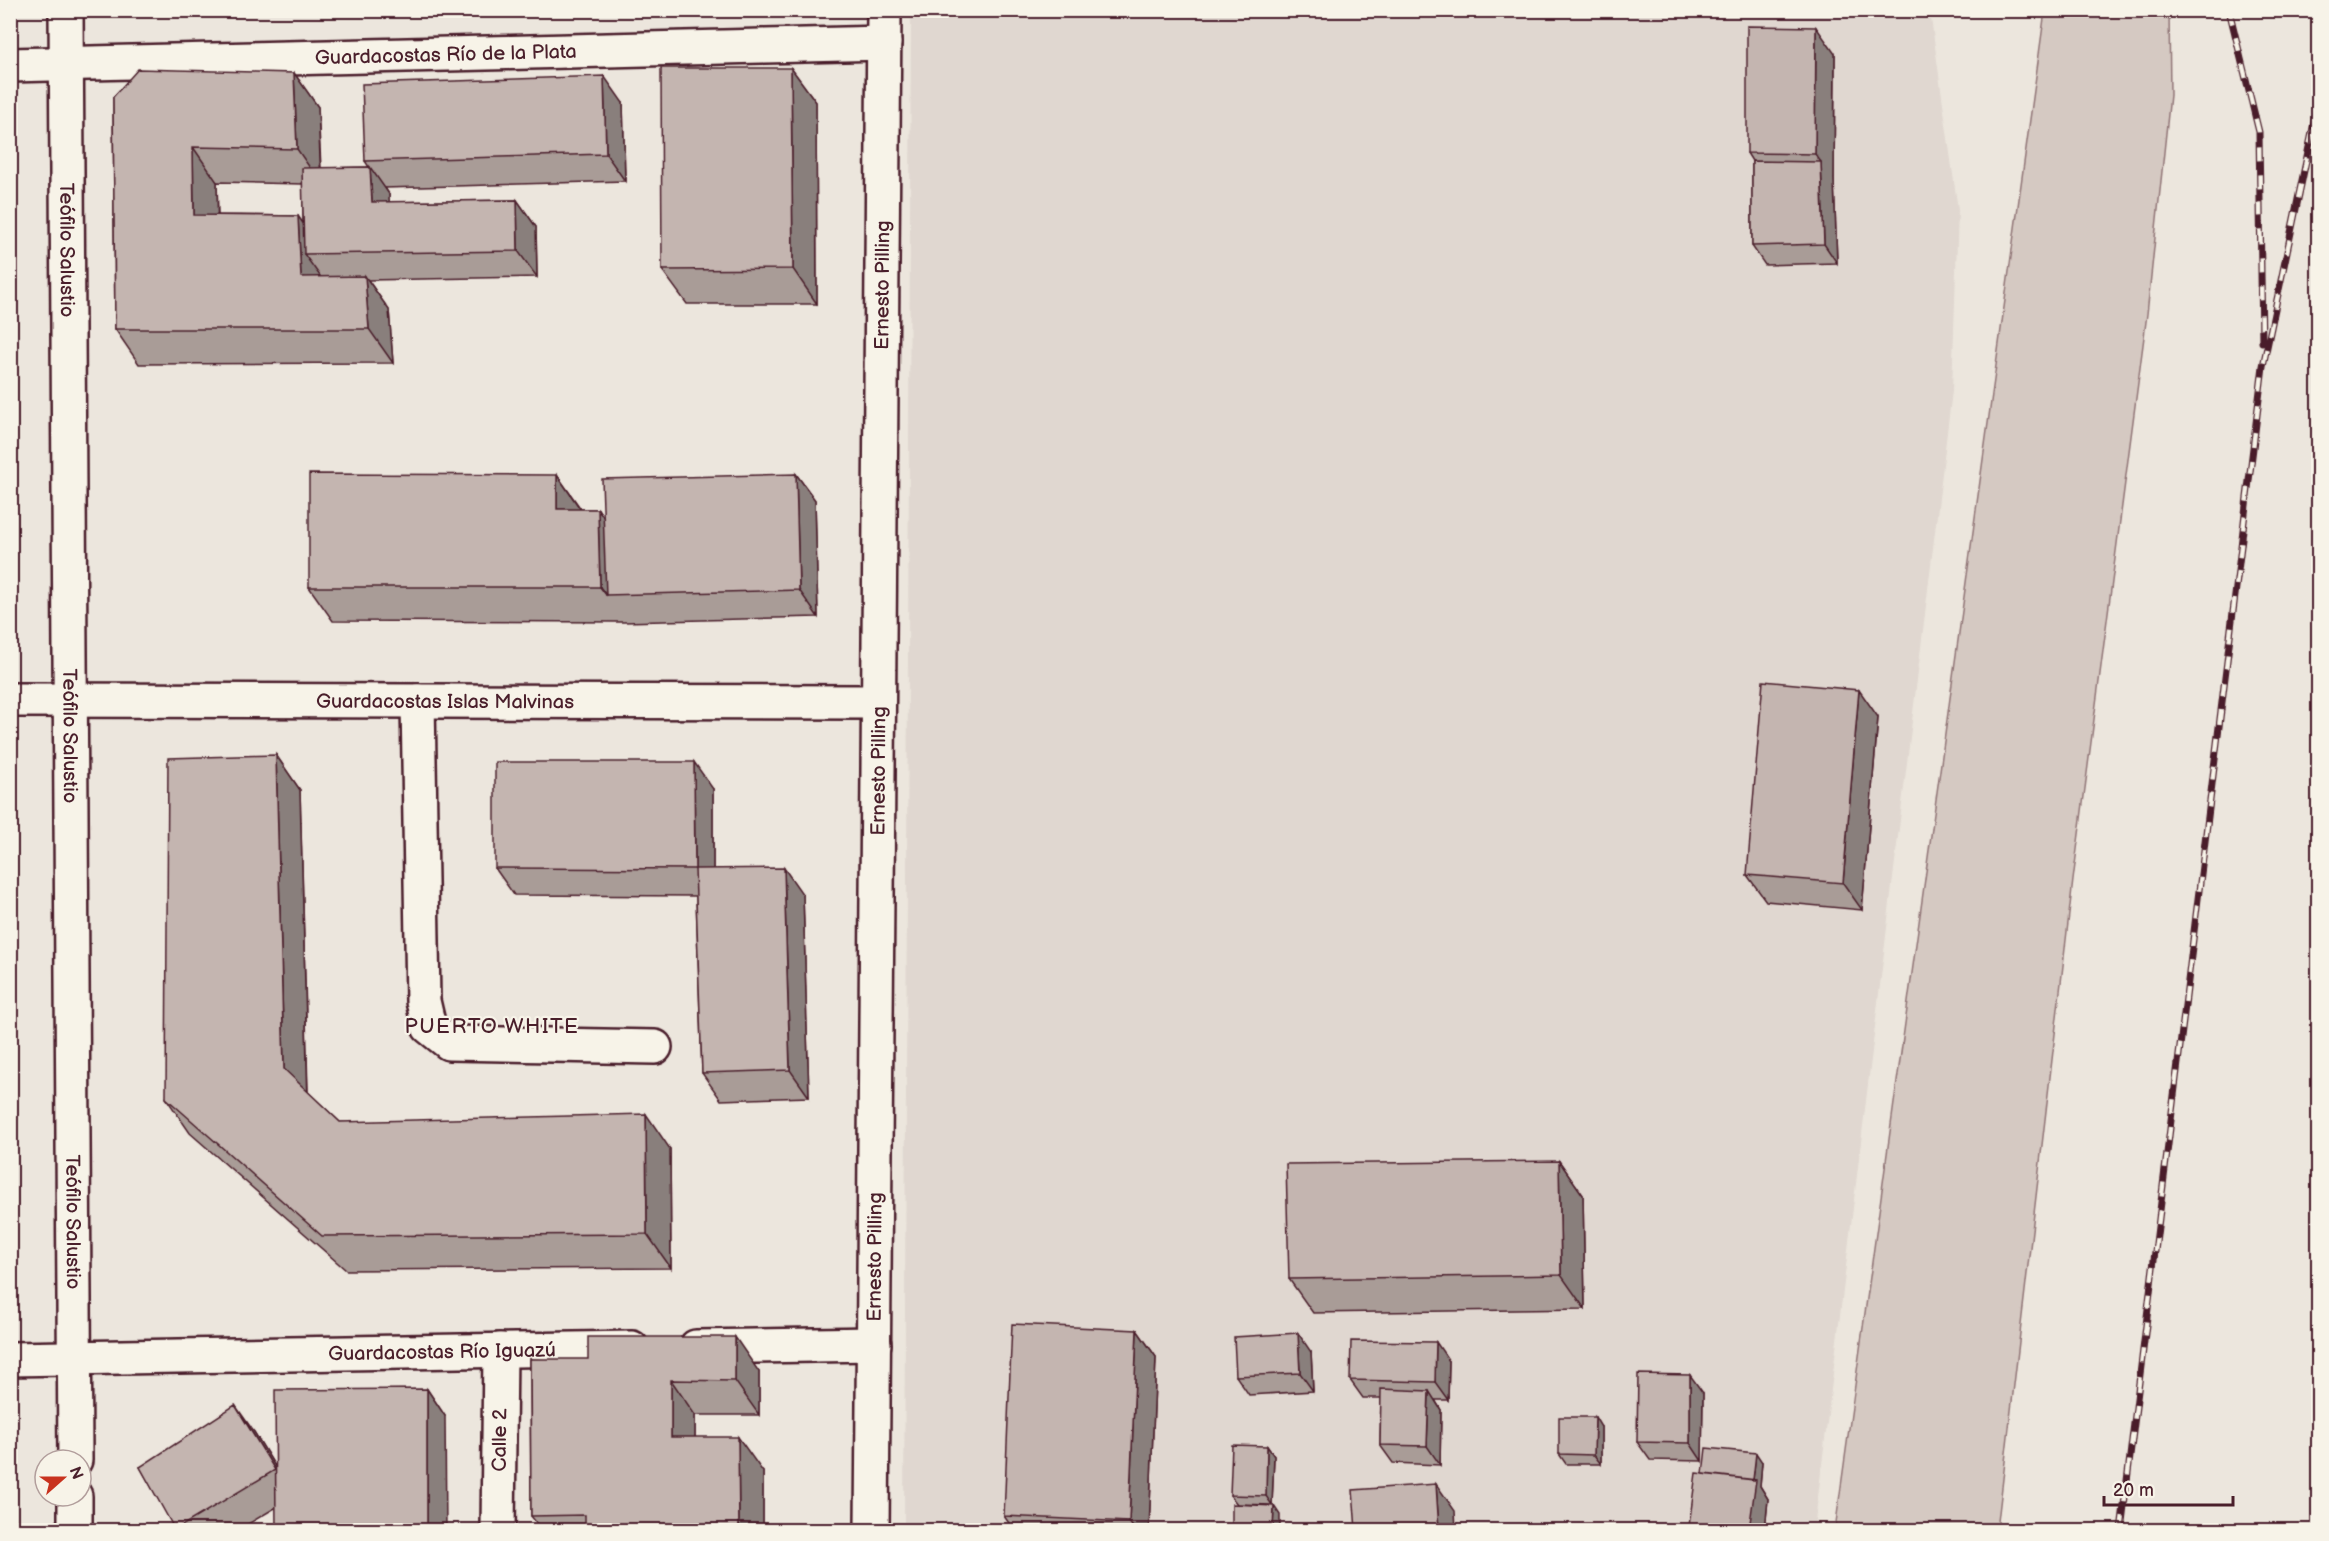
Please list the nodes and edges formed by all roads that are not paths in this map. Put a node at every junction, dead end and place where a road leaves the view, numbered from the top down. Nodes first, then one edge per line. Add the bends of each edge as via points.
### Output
1 (66, 10) edge
2 (884, 10) edge
3 (884, 43) junction
4 (66, 63) junction
5 (10, 65) edge
6 (10, 700) edge
7 (71, 700) junction
8 (418, 701) junction
9 (878, 702) junction
10 (655, 1047) dead end
11 (874, 1344) junction
12 (500, 1350) junction
13 (75, 1358) junction
14 (10, 1359) edge
15 (75, 1448) edge
16 (75, 1508) edge
17 (75, 1530) edge
18 (498, 1530) edge
19 (872, 1530) edge

1 - 4 street, Teófilo Salustio
2 - 3 street, Ernesto Pilling
3 - 4 street, Guardacostas Río de la Plata
3 - 9 street, Ernesto Pilling
4 - 5 street, Guardacostas Río de la Plata
4 - 7 street, Teófilo Salustio
6 - 7 street, Guardacostas Islas Malvinas
7 - 8 street, Guardacostas Islas Malvinas
7 - 13 street, Teófilo Salustio
8 - 9 street, Guardacostas Islas Malvinas
8 - 10 street via 423,1001 429,1027 449,1043
9 - 11 street, Ernesto Pilling
11 - 12 street, Guardacostas Río Iguazú
11 - 19 street, Ernesto Pilling
12 - 13 street, Guardacostas Río Iguazú
12 - 18 street, Calle 2
13 - 14 street, Guardacostas Río Iguazú
13 - 15 street, Teófilo Salustio
16 - 17 street

